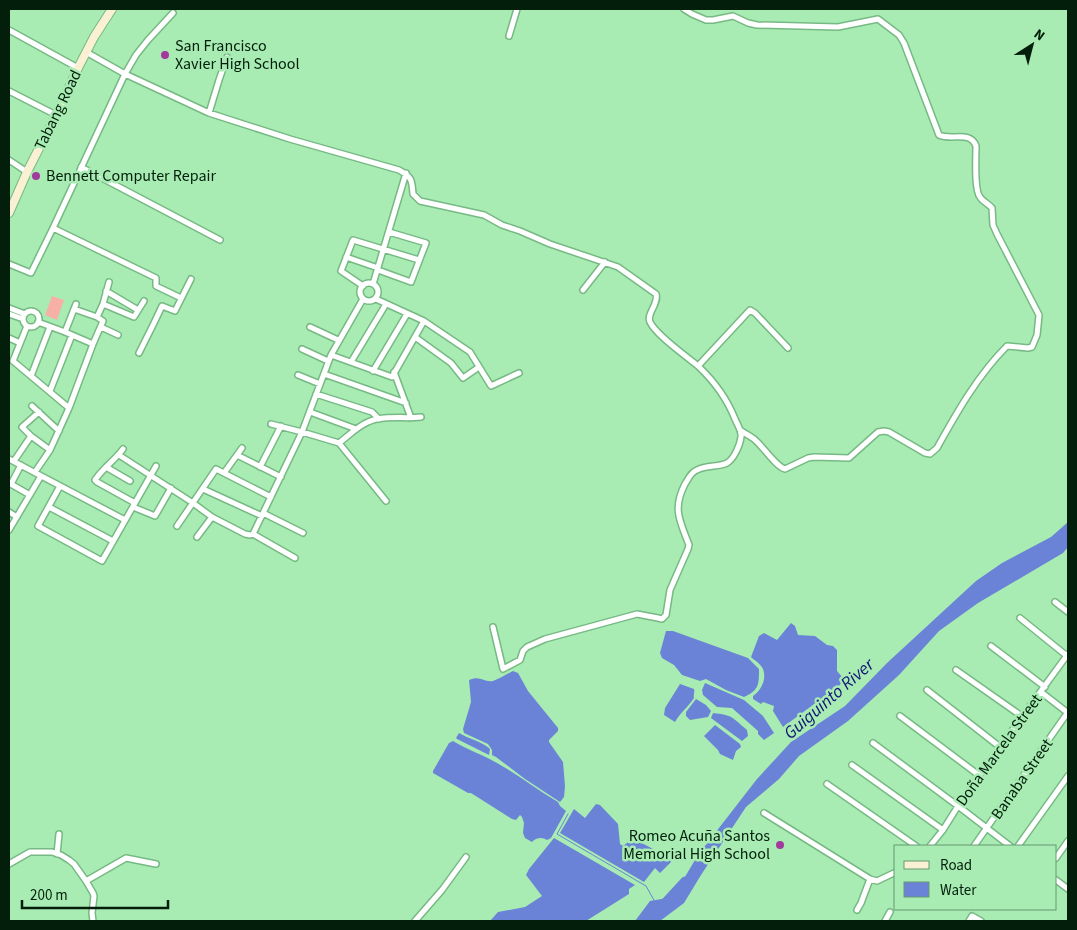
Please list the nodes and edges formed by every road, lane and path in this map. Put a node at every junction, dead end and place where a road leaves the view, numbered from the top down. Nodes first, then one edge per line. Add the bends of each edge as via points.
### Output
1 (112, 9) edge
2 (517, 9) edge
3 (684, 9) edge
4 (173, 13) dead end
5 (9, 30) edge
6 (509, 36) dead end
7 (86, 52) junction
8 (227, 57) dead end
9 (78, 68) junction
10 (124, 74) junction
11 (9, 91) edge
12 (209, 113) junction
13 (56, 115) junction
14 (9, 160) edge
15 (81, 167) junction
16 (27, 172) junction
17 (406, 173) junction
18 (9, 213) edge
19 (53, 228) junction
20 (389, 232) junction
21 (220, 240) dead end
22 (384, 250) junction
23 (346, 257) junction
24 (419, 260) junction
25 (605, 262) junction
26 (9, 264) edge
27 (378, 269) junction
28 (191, 279) dead end
29 (109, 282) dead end
30 (373, 284) junction
31 (363, 286) junction
32 (583, 290) dead end
33 (106, 291) junction
34 (181, 298) junction
35 (363, 299) junction
36 (376, 299) junction
37 (144, 301) dead end
38 (103, 304) junction
39 (386, 304) junction
40 (9, 308) edge
41 (138, 310) junction
42 (9, 314) edge
43 (407, 314) junction
44 (24, 316) junction
45 (97, 317) junction
46 (38, 322) junction
47 (424, 322) junction
48 (27, 326) junction
49 (50, 327) junction
50 (101, 327) junction
51 (310, 327) dead end
52 (64, 332) junction
53 (72, 335) junction
54 (118, 335) dead end
55 (415, 337) junction
56 (9, 338) edge
57 (338, 340) junction
58 (20, 343) junction
59 (93, 344) junction
60 (788, 348) dead end
61 (302, 349) dead end
62 (139, 352) dead end
63 (331, 355) junction
64 (328, 361) junction
65 (351, 362) junction
66 (698, 366) junction
67 (479, 367) junction
68 (373, 370) junction
69 (394, 372) junction
70 (519, 373) dead end
71 (324, 374) junction
72 (298, 375) dead end
73 (31, 376) junction
74 (320, 384) junction
75 (50, 391) junction
76 (316, 394) junction
77 (406, 403) junction
78 (32, 406) dead end
79 (70, 408) junction
80 (39, 412) junction
81 (310, 412) junction
82 (421, 417) dead end
83 (410, 418) junction
84 (379, 419) junction
85 (271, 424) dead end
86 (281, 426) junction
87 (356, 429) junction
88 (59, 430) junction
89 (740, 430) junction
90 (302, 432) junction
91 (31, 436) junction
92 (339, 443) junction
93 (242, 448) dead end
94 (123, 449) dead end
95 (50, 450) junction
96 (119, 455) junction
97 (237, 455) junction
98 (12, 460) edge
99 (21, 465) junction
100 (156, 466) dead end
101 (106, 467) junction
102 (260, 467) junction
103 (35, 472) junction
104 (224, 473) junction
105 (150, 475) junction
106 (42, 476) junction
107 (281, 477) junction
108 (130, 481) dead end
109 (10, 483) edge
110 (60, 486) junction
111 (171, 488) junction
112 (203, 489) junction
113 (30, 495) junction
114 (271, 497) junction
115 (386, 501) dead end
116 (193, 503) junction
117 (134, 505) junction
118 (49, 507) junction
119 (9, 512) edge
120 (262, 514) junction
121 (17, 517) junction
122 (212, 517) junction
123 (125, 520) junction
124 (177, 526) dead end
125 (9, 530) edge
126 (303, 533) dead end
127 (253, 534) junction
128 (197, 537) dead end
129 (114, 541) junction
130 (296, 558) dead end
131 (1055, 602) dead end
132 (1068, 612) edge
133 (1020, 618) dead end
134 (493, 627) dead end
135 (990, 646) dead end
136 (1068, 655) edge
137 (956, 670) dead end
138 (1045, 687) junction
139 (927, 690) dead end
140 (1041, 692) junction
141 (1068, 713) edge
142 (900, 716) dead end
143 (1022, 717) junction
144 (873, 743) dead end
145 (1000, 747) junction
146 (852, 765) dead end
147 (980, 776) junction
148 (1068, 776) edge
149 (827, 784) dead end
150 (958, 806) junction
151 (764, 814) dead end
152 (987, 829) junction
153 (943, 830) junction
154 (59, 834) dead end
155 (1068, 841) edge
156 (915, 845) edge
157 (931, 845) edge
158 (975, 845) edge
159 (1009, 845) edge
160 (1019, 845) edge
161 (57, 854) junction
162 (466, 857) dead end
163 (1057, 857) edge
164 (9, 864) edge
165 (156, 864) dead end
166 (894, 873) edge
167 (870, 879) junction
168 (86, 881) junction
169 (1057, 881) edge
170 (1068, 889) edge
171 (857, 910) dead end
172 (890, 912) dead end
173 (94, 921) edge
174 (415, 921) edge
175 (885, 921) edge
176 (969, 921) edge
177 (981, 921) edge

1 - 7 main road, Tabang Road
2 - 6 street
3 - 89 street via 706,20 733,16 756,25 838,27 878,19 899,35 939,136 966,137 974,141 978,195 992,208 993,226 1039,315 1033,346 1007,346 1003,350 977,382 937,448 930,454 884,431 878,432 848,458 814,457 783,469 753,438
4 - 10 street via 148,40
5 - 9 street
7 - 9 main road, Tabang Road
7 - 10 street
8 - 12 street
9 - 13 main road, Tabang Road
10 - 12 street
10 - 15 street
11 - 13 street
12 - 17 street
13 - 16 main road, Tabang Road
14 - 16 street
15 - 19 street
15 - 21 street
16 - 18 main road, Tabang Road
17 - 20 street
17 - 25 street via 412,182 413,194 420,201 484,215 550,244
19 - 26 street via 31,273
19 - 34 street via 156,278 156,286
20 - 22 street
20 - 24 street via 426,243
22 - 23 street via 353,240
22 - 24 street
22 - 27 street
23 - 27 street
23 - 31 street via 342,271
24 - 27 street via 411,282
25 - 32 street
25 - 66 street via 618,267 656,294 650,322
27 - 30 street
28 - 34 street
29 - 33 street
30 - 31 street
30 - 36 street via 379,292
31 - 35 street via 360,294
33 - 38 street
33 - 41 street
34 - 62 street via 175,311 162,306
35 - 36 street via 370,302
35 - 57 street
36 - 39 street
37 - 41 street
38 - 41 street via 134,317
38 - 45 street
39 - 43 street
39 - 65 street
40 - 44 street
42 - 44 street
43 - 47 street
43 - 68 street
44 - 46 street via 29,311 34,312 38,315
44 - 48 street
45 - 50 street via 103,321
45 - 52 street via 75,306
46 - 48 street
46 - 49 street
47 - 55 street
47 - 67 street via 470,352
48 - 58 street
49 - 52 street
49 - 73 street
50 - 54 street
50 - 59 street
51 - 57 street
52 - 53 street
53 - 59 street
53 - 75 street
55 - 67 street via 451,363 463,378
55 - 69 street
56 - 58 street
57 - 63 street
58 - 73 street via 13,361
59 - 79 street
60 - 66 street via 750,310
61 - 64 street
63 - 64 street
63 - 65 street
64 - 71 street
65 - 68 street
66 - 89 street via 725,399
67 - 70 street via 491,386
68 - 69 street via 392,377
69 - 77 street
71 - 74 street
71 - 77 street
72 - 74 street
73 - 75 street
74 - 76 street
75 - 79 street
76 - 81 street
76 - 84 street via 372,412
77 - 83 street
78 - 80 street
79 - 88 street
80 - 88 street
80 - 91 street via 22,427
81 - 87 street
81 - 90 street
82 - 83 street
83 - 84 street
84 - 87 street
85 - 86 street
86 - 90 street
86 - 102 street
87 - 92 street
88 - 95 street
89 - 134 street via 739,444 729,462 696,470 680,495 677,509 688,549 670,590 665,618 637,614 545,639 527,647 520,660 503,669
90 - 92 street
90 - 107 street
91 - 95 street
91 - 98 street
92 - 115 street
93 - 97 street
94 - 96 street
95 - 103 street
96 - 101 street
96 - 105 street
97 - 102 street
97 - 104 street
98 - 99 street
99 - 103 street
99 - 109 street
100 - 105 street
101 - 108 street
101 - 117 street via 95,480
102 - 107 street
103 - 106 street
104 - 112 street via 216,469
104 - 114 street
105 - 111 street
105 - 117 street
106 - 110 street
106 - 113 street
107 - 114 street
109 - 113 street
110 - 118 street
110 - 123 street
111 - 116 street
111 - 117 street via 155,516
112 - 116 street
112 - 120 street
113 - 121 street
114 - 120 street
116 - 122 street
116 - 124 street
117 - 123 street
118 - 129 street
118 - 129 street via 38,526 102,561
119 - 121 street
120 - 126 street
120 - 127 street
121 - 125 street
122 - 127 street via 246,534
122 - 128 street
123 - 129 street
127 - 130 street
131 - 132 street
133 - 136 street
135 - 138 street
136 - 138 street, Doña Marcela Street
137 - 143 street
138 - 140 street, Doña Marcela Street
139 - 145 street
140 - 141 street
140 - 143 street, Doña Marcela Street
141 - 152 street, Banaba Street
142 - 147 street
143 - 145 street, Doña Marcela Street
144 - 150 street
145 - 147 street, Doña Marcela Street
146 - 153 street
147 - 150 street, Doña Marcela Street
148 - 160 street
149 - 156 street
150 - 152 street
150 - 153 street, Doña Marcela Street
151 - 167 street
152 - 158 street, Banaba Street
152 - 159 street
153 - 157 street, Doña Marcela Street
154 - 161 street
155 - 163 street
161 - 164 street via 30,852
161 - 168 street via 74,864
162 - 174 street
165 - 168 street via 126,858
166 - 167 street via 877,882
167 - 171 street
168 - 173 street via 94,896
169 - 170 street
172 - 175 street
176 - 177 street via 972,916

